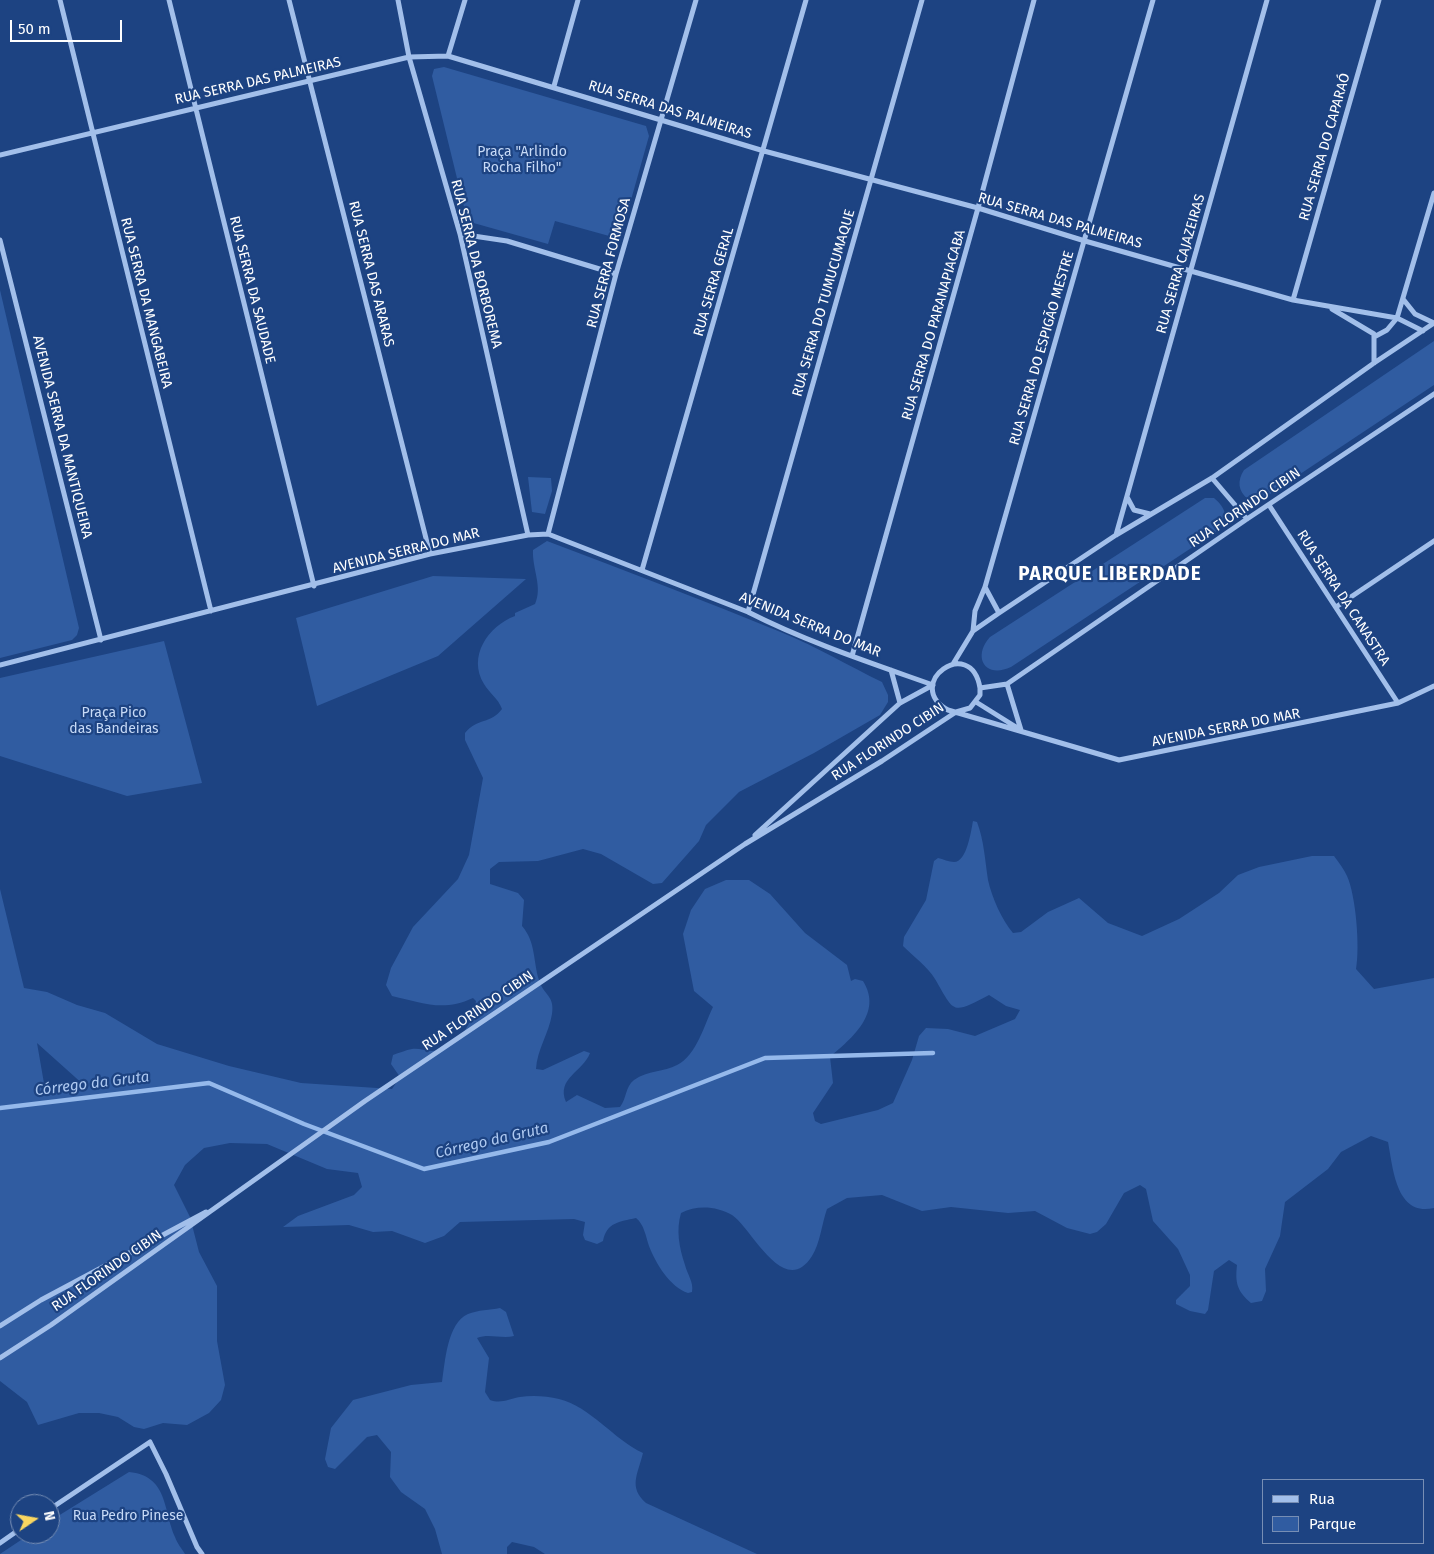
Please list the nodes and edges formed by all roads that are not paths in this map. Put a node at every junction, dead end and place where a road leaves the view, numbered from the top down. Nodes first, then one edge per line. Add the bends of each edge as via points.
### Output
1 (60, 0) edge
2 (169, 0) edge
3 (289, 0) edge
4 (398, 0) edge
5 (465, 0) edge
6 (578, 0) edge
7 (696, 0) edge
8 (806, 0) edge
9 (922, 0) edge
10 (1034, 0) edge
11 (1153, 0) edge
12 (1268, 0) edge
13 (1379, 0) edge
14 (448, 56) junction
15 (409, 57) junction
16 (310, 80) junction
17 (554, 86) junction
18 (195, 107) junction
19 (661, 119) junction
20 (93, 134) junction
21 (764, 151) junction
22 (0, 155) edge
23 (871, 179) junction
24 (1434, 193) edge
25 (978, 208) junction
26 (460, 234) junction
27 (0, 240) edge
28 (1085, 241) junction
29 (1192, 270) junction
30 (616, 274) junction
31 (1402, 299) junction
32 (1293, 300) junction
33 (1330, 307) junction
34 (1397, 318) junction
35 (1434, 323) edge
36 (1423, 331) junction
37 (1374, 337) junction
38 (1374, 363) junction
39 (1434, 394) edge
40 (1212, 478) junction
41 (1127, 497) junction
42 (1269, 505) junction
43 (1150, 514) junction
44 (1247, 518) junction
45 (548, 534) junction
46 (528, 535) junction
47 (1116, 535) junction
48 (1434, 541) edge
49 (430, 554) junction
50 (642, 570) junction
51 (314, 586) junction
52 (985, 587) junction
53 (1336, 606) junction
54 (210, 611) junction
55 (748, 612) junction
56 (999, 613) junction
57 (973, 632) junction
58 (101, 640) junction
59 (852, 656) junction
60 (953, 664) junction
61 (0, 665) edge
62 (891, 670) junction
63 (1007, 684) junction
64 (933, 685) junction
65 (1434, 686) edge
66 (980, 688) junction
67 (976, 702) junction
68 (900, 703) junction
69 (1398, 704) junction
70 (956, 712) junction
71 (1021, 730) junction
72 (745, 844) junction
73 (226, 1201) junction
74 (0, 1326) edge
75 (0, 1358) edge
76 (60, 1502) edge
77 (202, 1554) edge

1 - 20 street, RUA SERRA DA MANGABEIRA
2 - 18 street, RUA SERRA DA SAUDADE
3 - 16 street, RUA SERRA DAS ARARAS
4 - 15 street, RUA SERRA DA BORBOREMA
5 - 14 street
6 - 17 street
7 - 19 street, RUA SERRA FORMOSA
8 - 21 street, RUA SERRA GERAL
9 - 23 street, RUA SERRA DO TUMUCUMAQUE
10 - 25 street, RUA SERRA DO PARANAPIACABA
11 - 28 street, RUA SERRA DO ESPIGÃO MESTRE
12 - 29 street, RUA SERRA CAJAZEIRAS
13 - 32 street, RUA SERRA DO CAPARAÓ
14 - 15 street, RUA SERRA DAS PALMEIRAS
14 - 17 street, RUA SERRA DAS PALMEIRAS
15 - 16 street, RUA SERRA DAS PALMEIRAS
15 - 26 street, RUA SERRA DA BORBOREMA
16 - 18 street, RUA SERRA DAS PALMEIRAS
16 - 49 street, RUA SERRA DAS ARARAS
17 - 19 street, RUA SERRA DAS PALMEIRAS
18 - 20 street, RUA SERRA DAS PALMEIRAS
18 - 51 street, RUA SERRA DA SAUDADE
19 - 21 street, RUA SERRA DAS PALMEIRAS
19 - 30 street, RUA SERRA FORMOSA
20 - 22 street, RUA SERRA DAS PALMEIRAS
20 - 54 street, RUA SERRA DA MANGABEIRA
21 - 23 street, RUA SERRA DAS PALMEIRAS
21 - 50 street, RUA SERRA GERAL
23 - 25 street, RUA SERRA DAS PALMEIRAS
23 - 55 street, RUA SERRA DO TUMUCUMAQUE
24 - 31 street
25 - 28 street, RUA SERRA DAS PALMEIRAS
25 - 59 street, RUA SERRA DO PARANAPIACABA
26 - 30 street via 507,241
26 - 46 street, RUA SERRA DA BORBOREMA
27 - 58 street, AVENIDA SERRA DA MANTIQUEIRA
28 - 29 street, RUA SERRA DAS PALMEIRAS
28 - 52 street, RUA SERRA DO ESPIGÃO MESTRE
29 - 32 street, RUA SERRA DAS PALMEIRAS
29 - 41 street, RUA SERRA CAJAZEIRAS
30 - 45 street, RUA SERRA FORMOSA
31 - 34 street
31 - 35 street via 1415,314
32 - 33 street, RUA SERRA DAS PALMEIRAS
33 - 34 street, RUA SERRA DAS PALMEIRAS
33 - 37 street, RUA SERRA DAS PALMEIRAS
34 - 36 street, RUA SERRA DAS PALMEIRAS
34 - 37 street via 1387,330
35 - 36 street
36 - 38 street
37 - 38 street
38 - 40 street
39 - 42 street, RUA FLORINDO CIBIN
40 - 43 street
40 - 44 street
41 - 43 street via 1134,510
41 - 47 street, RUA SERRA CAJAZEIRAS
42 - 44 street, RUA FLORINDO CIBIN
42 - 53 street, RUA SERRA DA CANASTRA
43 - 47 street
44 - 63 street, RUA FLORINDO CIBIN
45 - 46 street, AVENIDA SERRA DO MAR
45 - 50 street, AVENIDA SERRA DO MAR
46 - 49 street, AVENIDA SERRA DO MAR
47 - 56 street
48 - 53 street
49 - 51 street, AVENIDA SERRA DO MAR
50 - 55 street, AVENIDA SERRA DO MAR
51 - 54 street, AVENIDA SERRA DO MAR
52 - 56 street
52 - 57 street, RUA SERRA DO ESPIGÃO MESTRE via 975,611
53 - 69 street, RUA SERRA DA CANASTRA
54 - 58 street, AVENIDA SERRA DO MAR
55 - 59 street, AVENIDA SERRA DO MAR
56 - 57 street
57 - 60 street
58 - 61 street, AVENIDA SERRA DO MAR
59 - 62 street, AVENIDA SERRA DO MAR
60 - 64 street via 939,671
60 - 66 street via 969,667 975,672
62 - 64 street, AVENIDA SERRA DO MAR
62 - 68 street, AVENIDA SERRA DO MAR
63 - 66 street, RUA FLORINDO CIBIN
63 - 71 street
64 - 68 street, RUA FLORINDO CIBIN
64 - 70 street, AVENIDA SERRA DO MAR via 933,693 941,706
65 - 69 street, AVENIDA SERRA DO MAR
66 - 67 street
67 - 70 street, RUA FLORINDO CIBIN via 970,708
67 - 71 street, AVENIDA SERRA DO MAR
68 - 72 street, RUA FLORINDO CIBIN
69 - 71 street, AVENIDA SERRA DO MAR via 1119,760
70 - 71 street, AVENIDA SERRA DO MAR
70 - 72 street, RUA FLORINDO CIBIN
72 - 73 street, RUA FLORINDO CIBIN via 365,1101
73 - 74 street, RUA FLORINDO CIBIN via 41,1300
73 - 75 street, RUA FLORINDO CIBIN
76 - 77 street via 150,1442 196,1548

